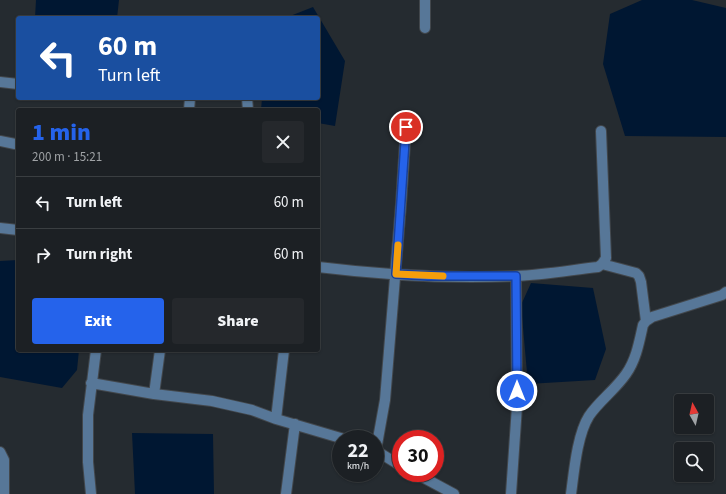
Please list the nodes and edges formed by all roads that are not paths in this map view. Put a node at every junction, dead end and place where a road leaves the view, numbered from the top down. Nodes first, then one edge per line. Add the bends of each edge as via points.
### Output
1 (425, 0) edge
2 (425, 28) dead end
3 (0, 82) edge
4 (16, 84) edge
5 (406, 127) dead end
6 (601, 131) dead end
7 (0, 141) edge
8 (15, 144) dead end
9 (0, 228) edge
10 (16, 230) edge
11 (602, 264) junction
12 (320, 267) edge
13 (396, 274) junction
14 (516, 276) junction
15 (726, 292) edge
16 (646, 321) junction
17 (96, 352) edge
18 (160, 352) edge
19 (284, 352) edge
20 (91, 383) junction
21 (154, 394) junction
22 (276, 419) junction
23 (295, 424) junction
24 (379, 430) edge
25 (332, 435) edge
26 (0, 452) edge
27 (432, 482) edge
28 (4, 494) edge
29 (91, 494) edge
30 (286, 494) edge
31 (454, 494) edge
32 (511, 494) edge
33 (571, 494) edge

1 - 2 street
3 - 4 street
5 - 13 street
6 - 11 street via 606,258
7 - 8 street
9 - 10 street
11 - 14 street via 598,267
11 - 16 street via 636,272 641,282
12 - 13 street
13 - 14 street
13 - 24 street via 385,400
14 - 32 street via 517,406
15 - 16 street
16 - 33 street via 635,358 626,375 584,426
17 - 20 street
18 - 21 street
19 - 22 street
20 - 21 street
20 - 29 street via 88,462
21 - 22 street via 212,401 252,410
22 - 23 street
23 - 25 street
23 - 30 street
26 - 28 street via 4,460
27 - 31 street

